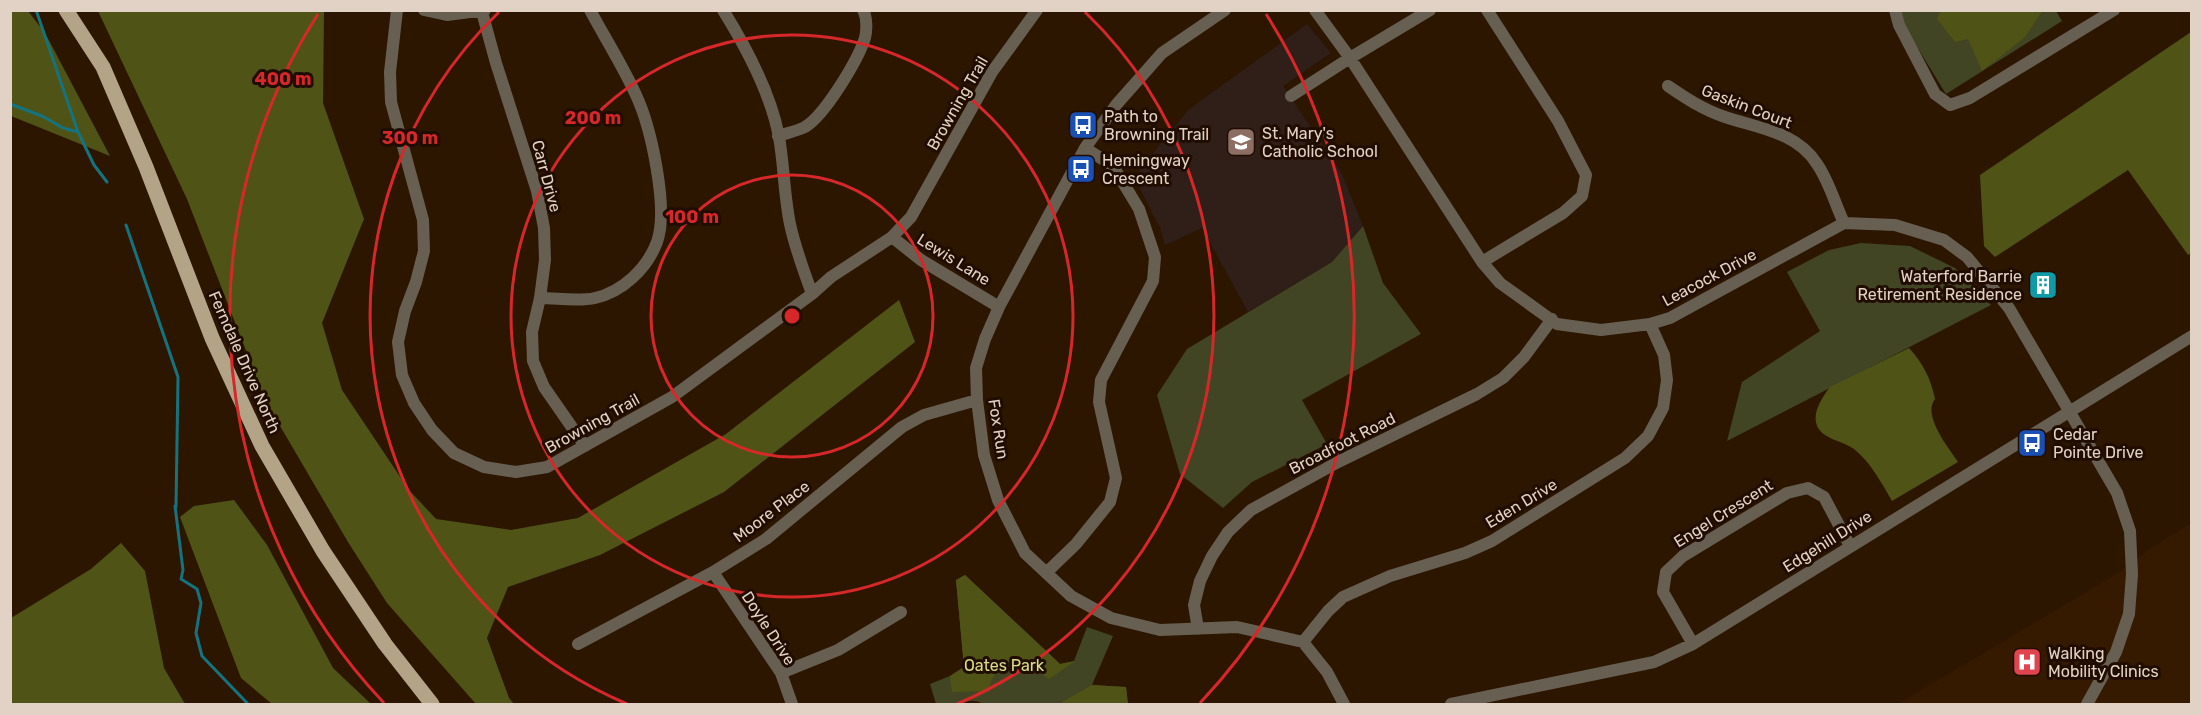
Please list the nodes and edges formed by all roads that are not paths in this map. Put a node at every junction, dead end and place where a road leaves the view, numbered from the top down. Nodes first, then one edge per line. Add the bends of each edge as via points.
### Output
1 (66, 10) edge
2 (397, 10) edge
3 (424, 10) edge
4 (590, 10) edge
5 (723, 10) edge
6 (863, 10) edge
7 (1225, 10) edge
8 (1315, 10) edge
9 (1430, 10) edge
10 (1486, 10) edge
11 (1894, 10) edge
12 (2114, 10) edge
13 (483, 11) edge
14 (1036, 11) edge
15 (1350, 58) junction
16 (1668, 86) dead end
17 (1291, 96) dead end
18 (778, 136) junction
19 (1085, 148) junction
20 (1844, 223) junction
21 (892, 237) junction
22 (1482, 262) junction
23 (813, 294) junction
24 (540, 298) junction
25 (999, 306) junction
26 (1552, 320) junction
27 (1650, 324) junction
28 (2192, 336) edge
29 (977, 400) junction
30 (2068, 411) junction
31 (585, 446) junction
32 (1850, 546) junction
33 (713, 572) junction
34 (1046, 573) junction
35 (901, 612) dead end
36 (1198, 629) junction
37 (1303, 642) junction
38 (578, 644) dead end
39 (1693, 644) junction
40 (781, 673) junction
41 (432, 705) edge
42 (792, 705) edge
43 (1344, 705) edge
44 (1451, 705) edge
45 (2087, 705) edge

1 - 41 main road, Ferndale Drive North via 102,68 146,167 212,338 262,446 335,570
2 - 31 street, Browning Trail via 391,102 423,220 424,251 398,342 402,375 432,430 448,448 484,467 516,472 547,467
3 - 13 street via 447,15
4 - 24 street via 637,96 646,125 662,213 657,242 641,269 619,289 593,299
5 - 18 street via 770,106
6 - 18 street via 866,36 824,110 805,126
7 - 19 street, Fox Run via 1162,53
8 - 15 street, Leacock Drive
9 - 15 street
10 - 22 street via 1557,121 1586,175 1582,196 1563,213
11 - 12 street via 1935,93 1950,105 1970,98
13 - 24 street, Carr Drive via 537,191 544,228
14 - 21 street, Browning Trail via 992,72 911,217
15 - 17 street
15 - 22 street, Leacock Drive
16 - 20 street, Gaskin Court via 1696,105 1779,133 1799,145 1817,163
18 - 23 street via 796,250
19 - 25 street, Fox Run
19 - 34 street via 1113,166 1139,209 1155,257 1153,281 1101,380 1099,402 1116,478 1110,502
20 - 27 street, Leacock Drive via 1670,318
20 - 30 street via 1895,225 1944,240 1967,257 2009,308
21 - 23 street, Browning Trail via 831,277
21 - 25 street, Lewis Lane via 921,260
22 - 26 street, Leacock Drive via 1500,283
23 - 31 street, Browning Trail via 672,397
24 - 31 street, Carr Drive via 532,332 533,361 544,387
25 - 29 street, Fox Run via 976,368
26 - 27 street, Leacock Drive via 1601,330
26 - 36 street, Broadfoot Road via 1524,357 1486,389 1251,510 1228,532 1200,581 1194,605
27 - 37 street, Eden Drive via 1664,355 1667,380 1663,408 1648,436 1625,458 1492,541 1390,576 1343,597
28 - 30 street, Edgehill Drive
29 - 33 street, Moore Place via 924,415 902,427 766,539
29 - 34 street, Fox Run via 984,455 998,500 1025,553
30 - 32 street, Edgehill Drive
30 - 45 street via 2117,493 2130,531 2129,614 2116,652
32 - 39 street, Edgehill Drive
32 - 39 street, Engel Crescent via 1824,496 1808,488 1786,493 1683,556 1666,572 1663,592
33 - 38 street, Moore Place
33 - 40 street, Doyle Drive
34 - 36 street, Fox Run via 1071,596 1111,618 1160,630
35 - 40 street via 838,650
36 - 37 street, Fox Run via 1238,627
37 - 43 street via 1327,672
39 - 44 street, Edgehill Drive via 1654,662
40 - 42 street, Doyle Drive

